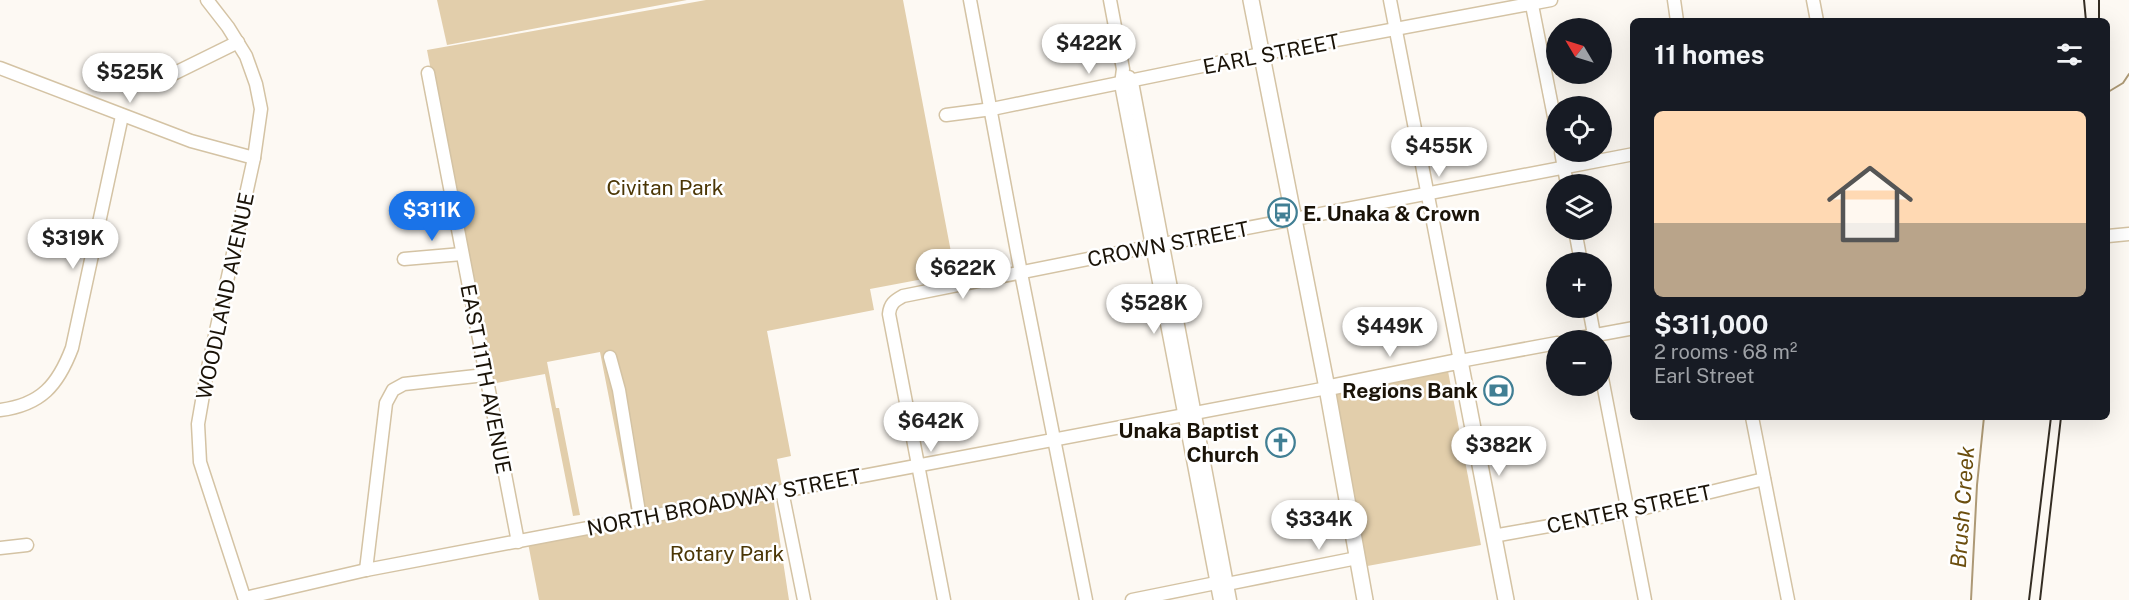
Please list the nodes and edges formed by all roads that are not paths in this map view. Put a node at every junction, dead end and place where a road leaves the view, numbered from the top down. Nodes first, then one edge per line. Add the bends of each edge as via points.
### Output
1 (207, 0) edge
2 (970, 0) edge
3 (1110, 0) edge
4 (1251, 0) edge
5 (1390, 0) edge
6 (1551, 0) edge
7 (1674, 0) edge
8 (1813, 0) edge
9 (1532, 2) edge
10 (1677, 18) edge
11 (1816, 18) edge
12 (1396, 30) junction
13 (238, 42) junction
14 (1261, 54) junction
15 (0, 69) edge
16 (428, 74) dead end
17 (171, 75) dead end
18 (1127, 83) junction
19 (1550, 96) edge
20 (992, 109) junction
21 (946, 115) dead end
22 (122, 117) junction
23 (1630, 155) edge
24 (254, 158) junction
25 (1563, 162) edge
26 (1564, 169) junction
27 (1565, 174) edge
28 (1427, 194) junction
29 (1294, 219) junction
30 (2129, 234) edge
31 (2110, 236) edge
32 (1158, 246) junction
33 (462, 254) junction
34 (404, 259) dead end
35 (1021, 273) junction
36 (1630, 329) edge
37 (1612, 334) edge
38 (1546, 345) edge
39 (610, 357) dead end
40 (1460, 361) junction
41 (485, 375) junction
42 (1327, 387) junction
43 (1605, 396) edge
44 (0, 410) edge
45 (1189, 413) junction
46 (1753, 420) edge
47 (1055, 438) junction
48 (917, 465) junction
49 (1764, 479) junction
50 (782, 491) junction
51 (1628, 512) junction
52 (640, 518) junction
53 (1493, 536) junction
54 (518, 542) junction
55 (27, 545) dead end
56 (0, 548) edge
57 (1357, 558) junction
58 (366, 570) junction
59 (1221, 583) junction
60 (245, 599) edge
61 (804, 600) edge
62 (944, 600) edge
63 (1086, 600) edge
64 (1132, 600) edge
65 (1220, 600) edge
66 (1230, 600) edge
67 (1365, 600) edge
68 (1506, 600) edge
69 (1645, 600) edge
70 (1788, 600) edge

1 - 13 street, WOODLAND AVENUE
2 - 20 street
3 - 18 street
4 - 14 main road
5 - 12 street
6 - 9 street, EARL STREET
7 - 10 street
8 - 11 street
9 - 12 street, EARL STREET
9 - 19 street
12 - 14 street, EARL STREET
12 - 28 street
13 - 17 street
13 - 24 street, WOODLAND AVENUE via 251,68 261,109
14 - 18 street, EARL STREET
14 - 29 main road
15 - 22 street
16 - 33 street, EAST 11TH AVENUE
18 - 20 street, EARL STREET
18 - 32 street
20 - 21 street, EARL STREET
20 - 35 street
22 - 24 street
22 - 44 street via 67,362 49,390 24,405
23 - 26 street, CROWN STREET
24 - 60 street, WOODLAND AVENUE via 198,424 200,462
25 - 26 street
26 - 27 street
26 - 28 street, CROWN STREET
28 - 29 street, CROWN STREET
28 - 40 street
29 - 32 street, CROWN STREET
29 - 42 main road
30 - 31 street
32 - 35 street, CROWN STREET
32 - 45 street
33 - 34 street
33 - 41 street, EAST 11TH AVENUE
35 - 47 street
35 - 48 street, CROWN STREET via 903,296 890,308
36 - 37 street
38 - 40 street, NORTH BROADWAY STREET
39 - 52 street
40 - 42 main road, NORTH BROADWAY STREET
40 - 53 main road
41 - 54 street, EAST 11TH AVENUE
41 - 58 street via 404,384 393,390 386,403
42 - 45 street, NORTH BROADWAY STREET
42 - 57 main road
43 - 51 street
45 - 47 street, NORTH BROADWAY STREET
45 - 59 street
46 - 49 street
47 - 48 street, NORTH BROADWAY STREET
47 - 63 street
48 - 50 street, NORTH BROADWAY STREET
48 - 62 street
49 - 51 street, CENTER STREET
49 - 70 street
50 - 52 street, NORTH BROADWAY STREET
50 - 61 street
51 - 53 street, CENTER STREET
51 - 69 street
52 - 54 street, NORTH BROADWAY STREET
53 - 68 main road
54 - 58 street, NORTH BROADWAY STREET
55 - 56 street
57 - 59 street
57 - 67 main road
58 - 60 street, NORTH BROADWAY STREET
59 - 64 street
59 - 65 street
59 - 66 street

